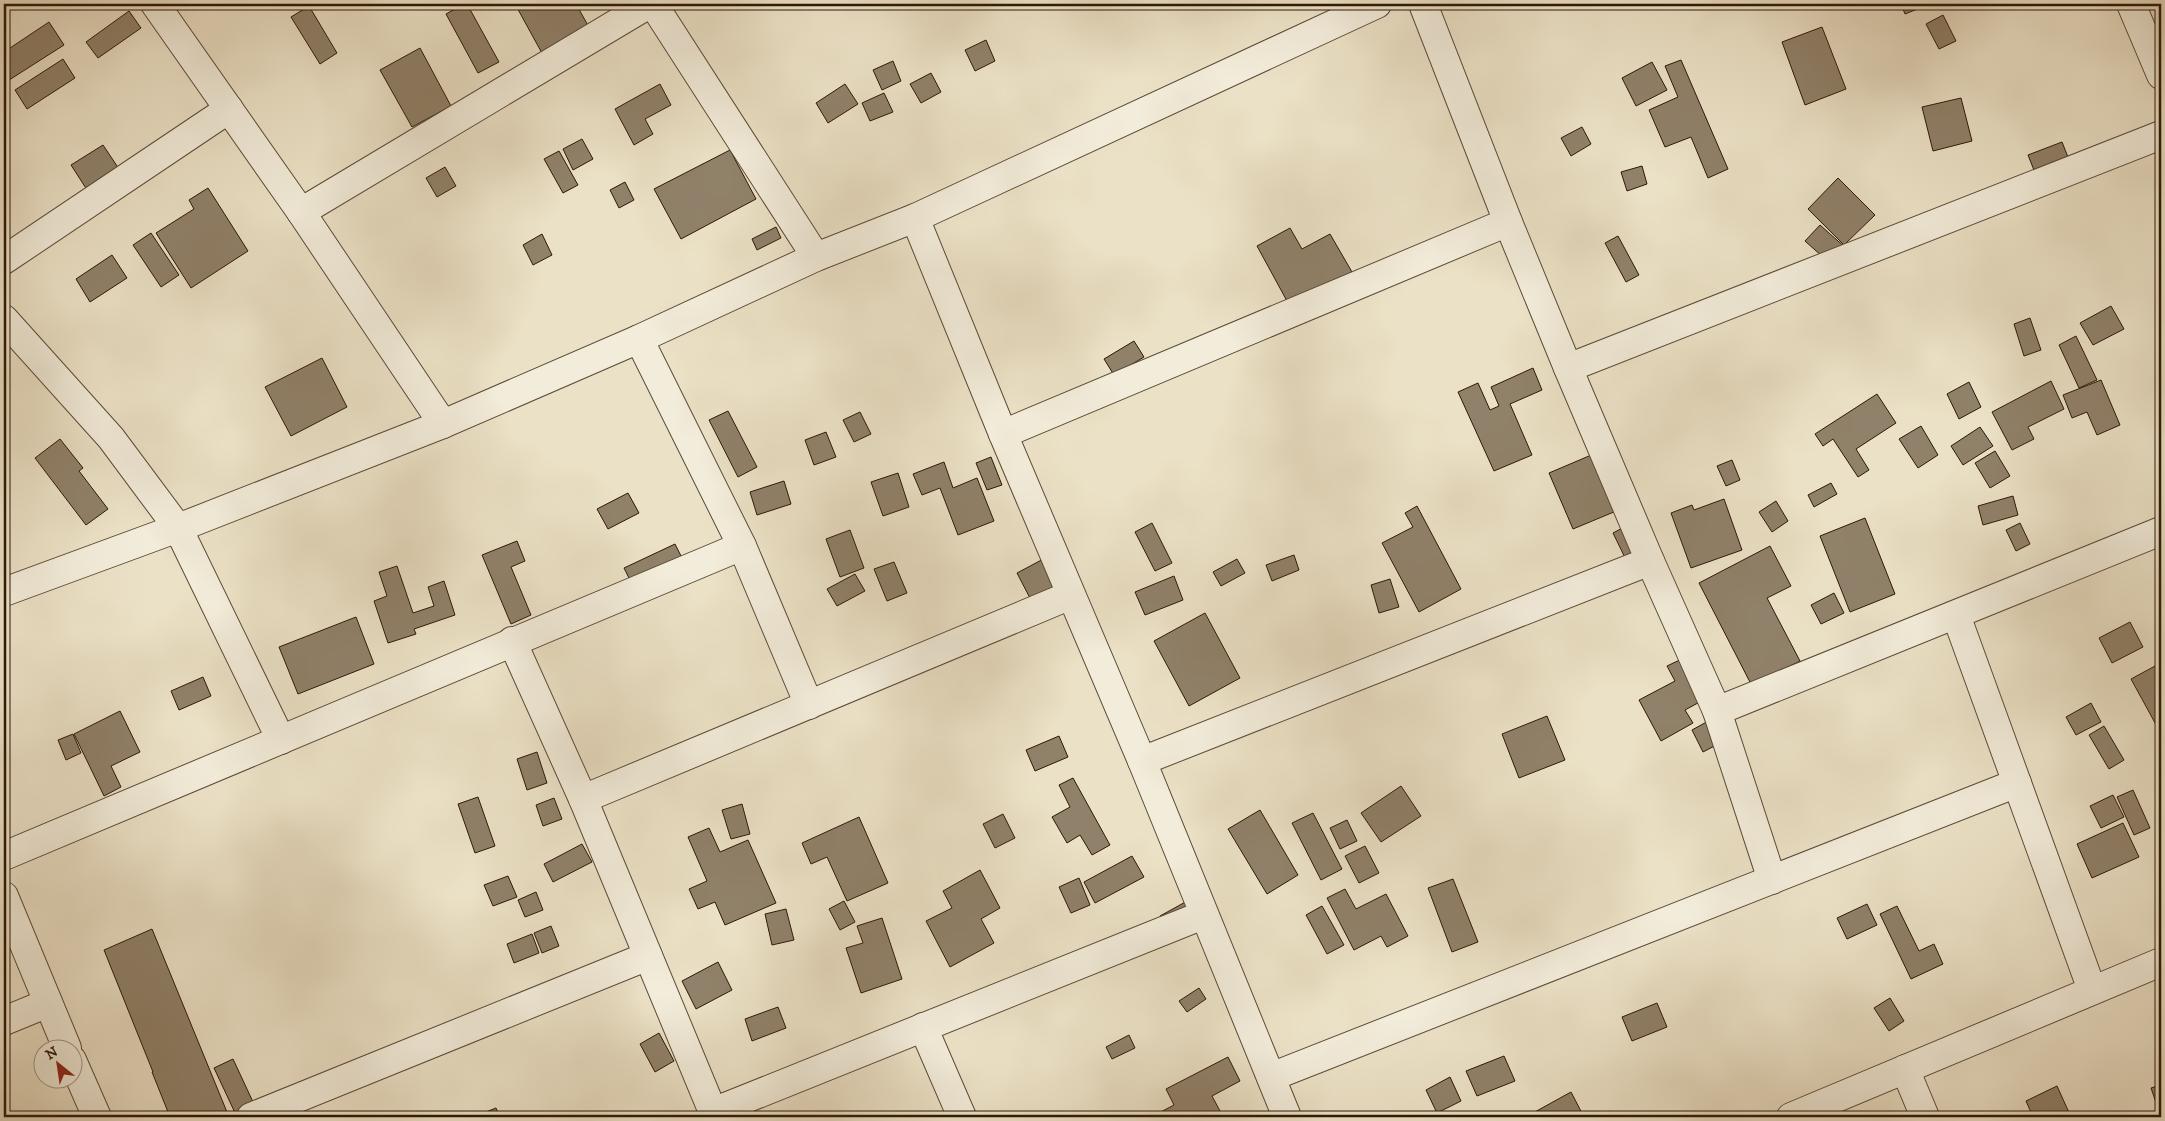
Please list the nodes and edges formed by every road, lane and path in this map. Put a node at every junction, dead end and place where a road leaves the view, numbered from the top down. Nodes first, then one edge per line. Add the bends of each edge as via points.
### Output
1 (155, 4) edge
2 (651, 4) edge
3 (1377, 4) edge
4 (1423, 4) edge
5 (2131, 4) edge
6 (2161, 75) edge
7 (229, 109) junction
8 (2161, 135) edge
9 (301, 212) junction
10 (914, 218) junction
11 (1508, 222) junction
12 (816, 257) junction
13 (4, 260) edge
14 (4, 319) edge
15 (639, 339) junction
16 (1568, 368) junction
17 (443, 424) junction
18 (1003, 434) junction
19 (178, 528) junction
20 (2161, 531) edge
21 (742, 546) junction
22 (1650, 561) junction
23 (4, 592) edge
24 (1070, 596) junction
25 (1956, 615) junction
26 (512, 641) junction
27 (809, 705) junction
28 (1717, 711) junction
29 (282, 740) junction
30 (1142, 761) junction
31 (2017, 783) junction
32 (583, 799) junction
33 (4, 856) edge
34 (1772, 880) junction
35 (4, 896) edge
36 (1203, 915) junction
37 (648, 956) junction
38 (2161, 962) edge
39 (2092, 990) junction
40 (48, 1003) junction
41 (4, 1021) edge
42 (923, 1028) junction
43 (63, 1038) edge
44 (1905, 1069) junction
45 (1271, 1078) junction
46 (82, 1083) edge
47 (714, 1114) edge
48 (97, 1117) edge
49 (251, 1117) edge
50 (962, 1117) edge
51 (1287, 1117) edge
52 (1791, 1117) edge
53 (1925, 1117) edge

1 - 7 street
2 - 9 street
2 - 12 street
3 - 10 street
4 - 11 street
5 - 6 street
7 - 9 street
7 - 13 street
8 - 16 street
9 - 17 street
10 - 12 street
10 - 18 street
11 - 16 street
11 - 18 street
12 - 15 street
14 - 19 street via 111,438
15 - 17 street
15 - 21 street
16 - 22 street
17 - 19 street
18 - 24 street
19 - 23 street
19 - 29 street
20 - 25 street
21 - 26 street
21 - 27 street
22 - 28 street
22 - 30 street
24 - 27 street
24 - 30 street
25 - 28 street
25 - 31 street
26 - 29 street
26 - 32 street
27 - 32 street
28 - 34 street
29 - 33 street
30 - 36 street
31 - 34 street
31 - 39 street
32 - 37 street
34 - 45 street
35 - 40 street
36 - 42 street
36 - 45 street
37 - 47 street
37 - 49 street
38 - 39 street
39 - 44 street
40 - 41 street
40 - 43 street
42 - 47 street
42 - 50 street
44 - 52 street
44 - 53 street
45 - 51 street
46 - 48 street

